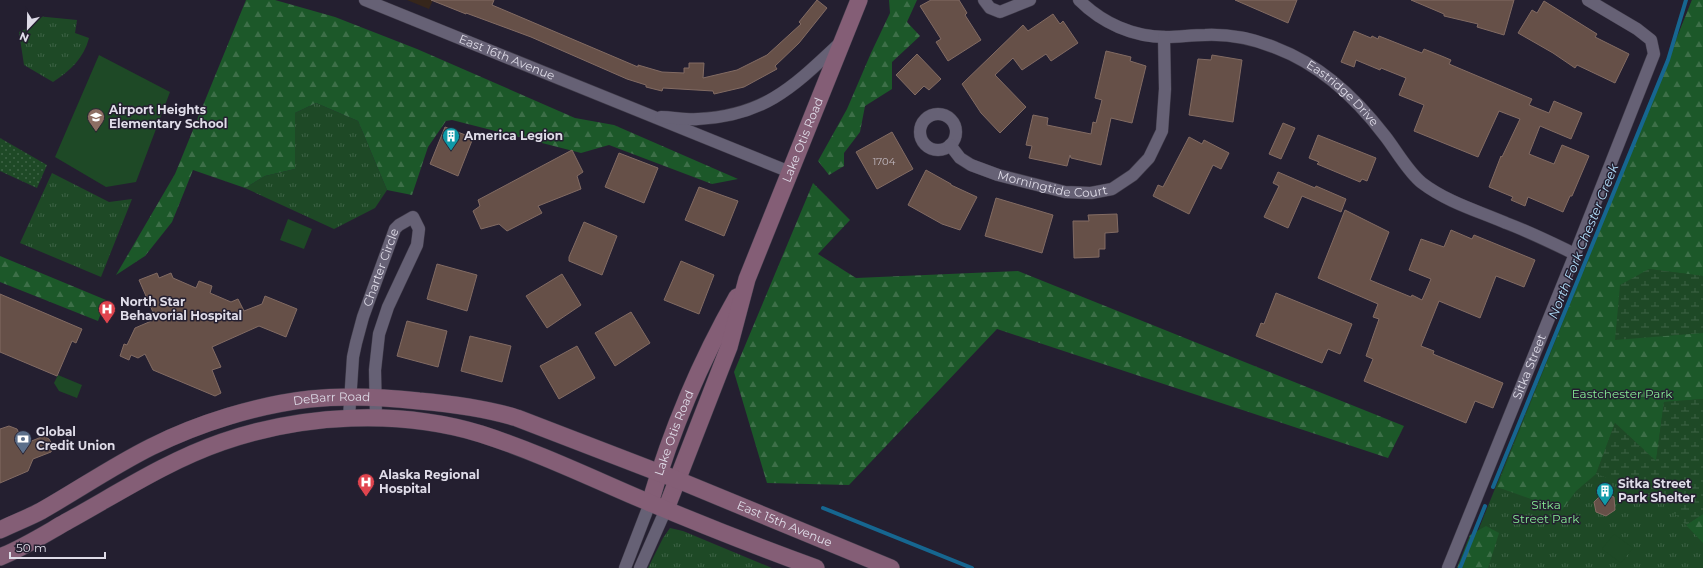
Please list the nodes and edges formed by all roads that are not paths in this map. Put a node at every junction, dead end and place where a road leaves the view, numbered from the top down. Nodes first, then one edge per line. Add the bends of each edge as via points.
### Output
1 (365, 0) edge
2 (859, 0) edge
3 (984, 0) edge
4 (1030, 0) edge
5 (1079, 0) edge
6 (1588, 0) edge
7 (1164, 37) junction
8 (843, 41) junction
9 (650, 116) junction
10 (950, 145) dead end
11 (790, 172) junction
12 (1575, 254) junction
13 (748, 279) junction
14 (350, 397) junction
15 (374, 398) junction
16 (349, 417) junction
17 (376, 418) junction
18 (659, 473) junction
19 (678, 480) junction
20 (650, 503) junction
21 (666, 509) junction
22 (0, 530) edge
23 (0, 556) edge
24 (625, 568) edge
25 (640, 568) edge
26 (816, 568) edge
27 (891, 568) edge
28 (1448, 568) edge

1 - 9 street, East 16th Avenue
2 - 8 main road, Lake Otis Road
3 - 4 street via 990,8 1000,12
5 - 7 street, Eastridge Drive via 1107,22 1133,33
6 - 12 street, Sitka Street via 1651,40 1654,54
7 - 10 street, Morningtide Court via 1165,89 1162,131 1149,158 1133,175 1112,189 1091,193 1065,192 998,176 960,158
7 - 12 street, Eastridge Drive via 1206,34 1240,37 1276,48 1306,62 1350,94 1422,183 1454,202 1506,222
8 - 9 street, East 16th Avenue via 802,79 778,97 751,110 698,119
8 - 11 main road, Lake Otis Road
9 - 11 street, East 16th Avenue
11 - 13 main road, Lake Otis Road
12 - 28 street, Sitka Street
13 - 18 main road, Lake Otis Road via 696,376
13 - 19 main road, Lake Otis Road via 729,347
14 - 15 main road, DeBarr Road
14 - 15 street, Charter Circle via 353,357 368,303 395,229 413,217 419,229 417,245 378,334
14 - 16 street, Charter Circle
14 - 22 main road, DeBarr Road via 312,399 259,408 174,436 41,511
15 - 17 street, Charter Circle
15 - 18 main road, DeBarr Road via 427,401 492,410
16 - 17 main road, DeBarr Road
16 - 23 main road, DeBarr Road via 289,425 222,442 168,465 26,545
17 - 20 main road, DeBarr Road via 422,421 480,434
18 - 19 main road, DeBarr Road
18 - 20 main road, Lake Otis Road
19 - 21 main road, Lake Otis Road
19 - 27 main road, East 15th Avenue
20 - 21 main road, DeBarr Road
20 - 24 street
21 - 25 street
21 - 26 main road

